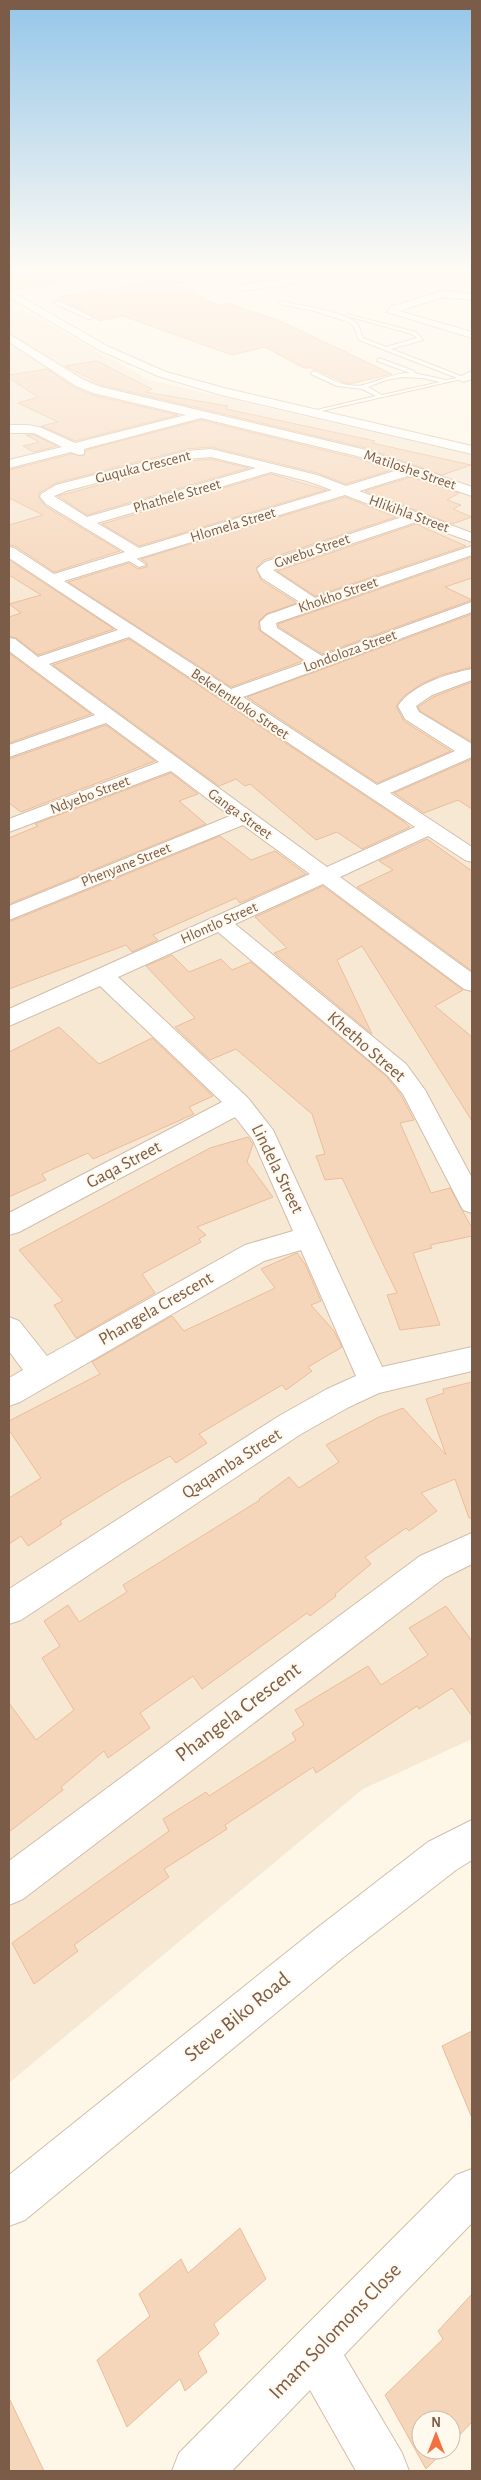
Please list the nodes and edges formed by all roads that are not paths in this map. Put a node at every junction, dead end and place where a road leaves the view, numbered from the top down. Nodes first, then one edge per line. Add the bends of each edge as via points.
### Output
1 (85, 384) edge
2 (193, 384) edge
3 (336, 384) edge
4 (370, 384) edge
5 (434, 384) edge
6 (363, 387) junction
7 (380, 396) junction
8 (310, 413) junction
9 (200, 415) junction
10 (9, 429) edge
11 (71, 447) junction
12 (472, 450) edge
13 (9, 464) edge
14 (269, 468) junction
15 (413, 470) junction
16 (117, 473) junction
17 (346, 491) junction
18 (472, 492) edge
19 (416, 517) junction
20 (85, 522) junction
21 (472, 538) edge
22 (472, 550) edge
23 (9, 551) edge
24 (136, 558) junction
25 (53, 579) junction
26 (312, 603) junction
27 (472, 607) edge
28 (132, 631) junction
29 (9, 643) edge
30 (319, 662) junction
31 (36, 663) junction
32 (472, 674) edge
33 (228, 696) junction
34 (107, 717) junction
35 (9, 751) edge
36 (470, 751) edge
37 (172, 764) junction
38 (375, 793) junction
39 (244, 817) junction
40 (9, 826) edge
41 (430, 828) junction
42 (472, 856) edge
43 (326, 875) junction
44 (9, 914) edge
45 (220, 923) junction
46 (102, 975) junction
47 (472, 984) edge
48 (9, 1018) edge
49 (239, 1104) junction
50 (472, 1203) edge
51 (9, 1225) edge
52 (309, 1237) junction
53 (9, 1329) edge
54 (472, 1359) edge
55 (43, 1373) junction
56 (374, 1382) junction
57 (9, 1393) edge
58 (472, 1548) edge
59 (9, 1608) edge
60 (472, 1839) edge
61 (9, 1884) edge
62 (472, 2191) edge
63 (9, 2204) edge
64 (315, 2352) junction
65 (197, 2471) edge
66 (384, 2471) edge

1 - 9 street, Matiloshe Street
2 - 8 street
3 - 6 lane
4 - 6 lane
5 - 7 lane
6 - 7 lane
7 - 8 lane
8 - 12 street
9 - 11 street
9 - 15 street, Matiloshe Street via 361,453
10 - 11 street via 38,429
11 - 13 street
11 - 16 street
14 - 16 street, Guquka Crescent via 203,453
14 - 17 street, Guquka Crescent via 312,478
14 - 20 street, Phathele Street
15 - 17 street, Hlomela Street
15 - 18 street, Matiloshe Street
16 - 20 street, Guquka Crescent via 48,494 50,501
17 - 19 street, Hlikihla Street
17 - 24 street, Hlomela Street
19 - 21 street, Hlikihla Street
19 - 26 street, Gwebu Street via 265,569 267,575
20 - 24 street, Guquka Crescent
22 - 26 street, Khokho Street
23 - 25 street, Bekelentloko Street
24 - 25 street, Hlomela Street
25 - 28 street, Bekelentloko Street
26 - 30 street, Khokho Street via 273,618 267,625 269,630
27 - 30 street, Londoloza Street
28 - 31 street
28 - 33 street, Bekelentloko Street
29 - 31 street, Ganga Street
30 - 33 street, Londoloza Street
31 - 34 street, Ganga Street
32 - 36 street via 419,694 410,699 407,706 411,715
33 - 38 street, Bekelentloko Street
34 - 35 street
34 - 37 street, Ganga Street
36 - 38 street
37 - 39 street, Ganga Street
37 - 40 street, Ndyebo Street
38 - 41 street, Bekelentloko Street
39 - 43 street, Ganga Street
39 - 44 street, Phenyane Street
41 - 42 street, Bekelentloko Street
41 - 43 street, Hlontlo Street
43 - 45 street, Hlontlo Street
43 - 47 street, Ganga Street
45 - 46 street, Hlontlo Street
45 - 50 street, Khetho Street via 397,1070 413,1090
46 - 48 street, Hlontlo Street
46 - 49 street, Lindela Street
49 - 51 street, Gaqa Street
49 - 52 street, Lindela Street via 264,1136
52 - 55 street, Phangela Crescent via 255,1253
52 - 56 street, Lindela Street
53 - 55 street
54 - 56 street, Qaqamba Street
55 - 57 street, Phangela Crescent
56 - 59 street, Qaqamba Street via 290,1425
58 - 61 street, Phangela Crescent via 424,1573
60 - 63 street, Steve Biko Road via 442,1856 331,1942
62 - 64 street, Imam Solomons Close
64 - 65 street, Imam Solomons Close
64 - 66 street

